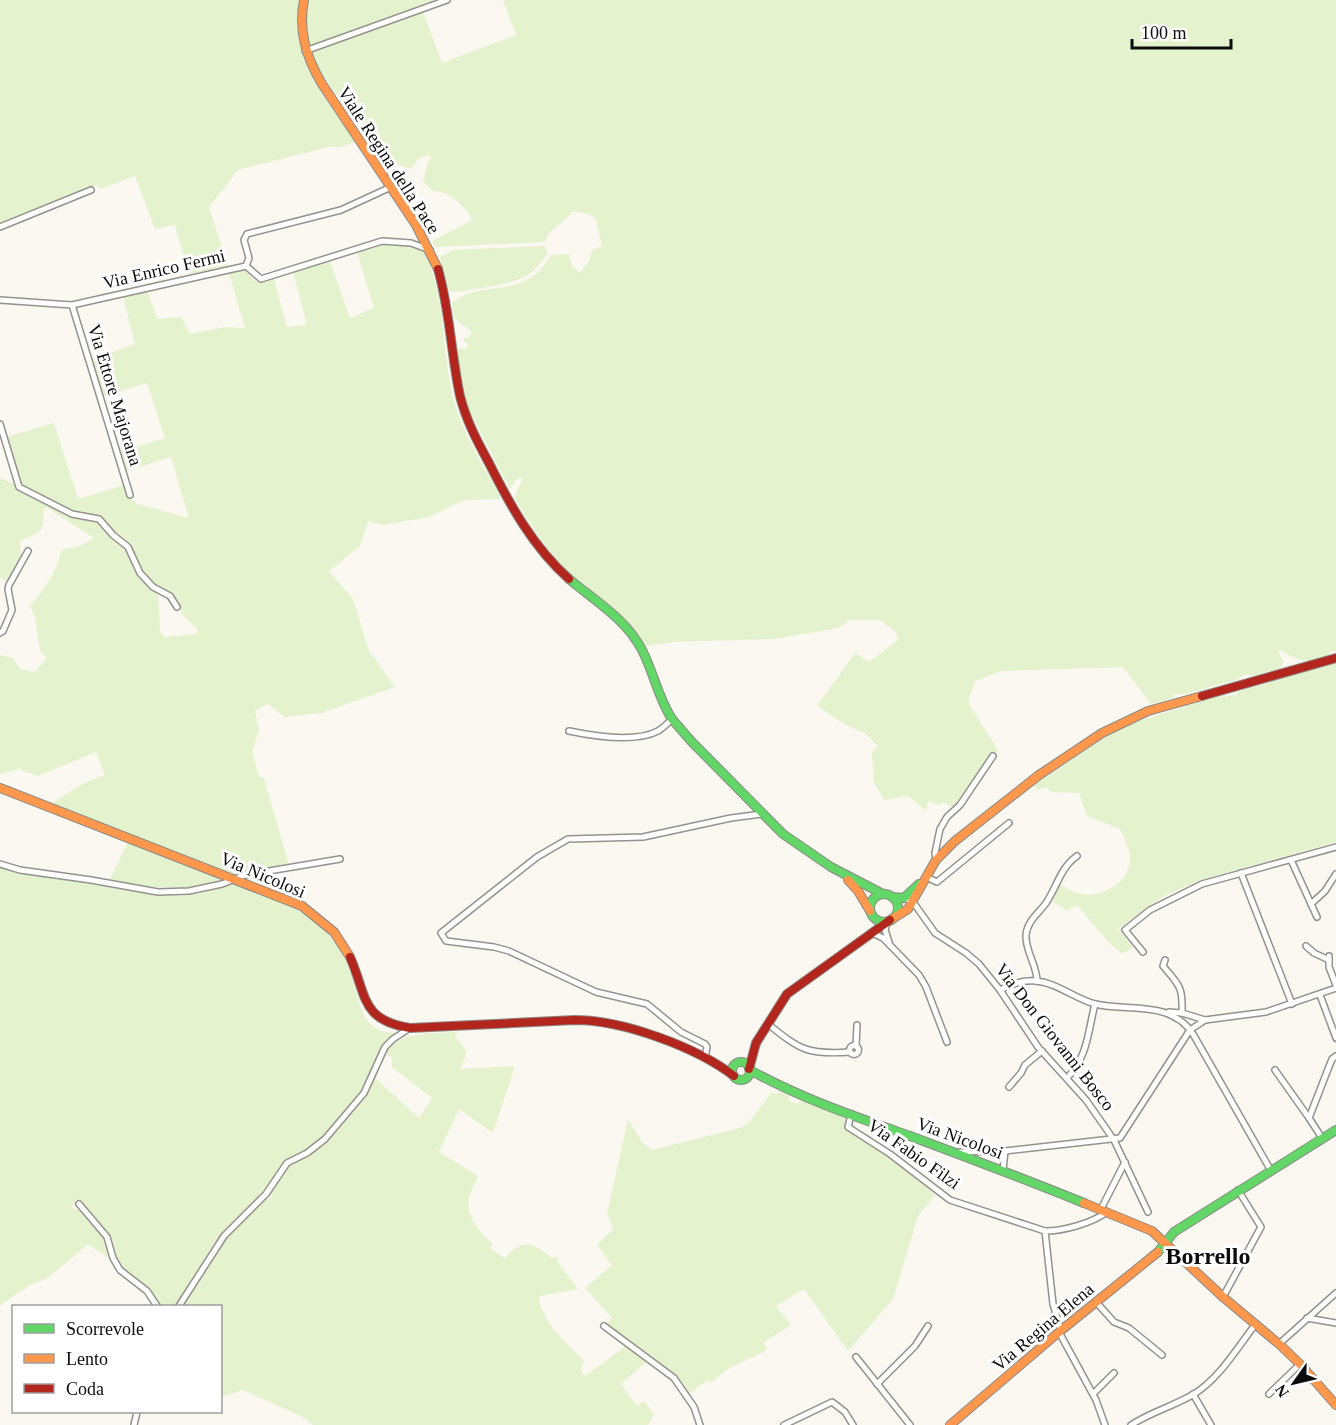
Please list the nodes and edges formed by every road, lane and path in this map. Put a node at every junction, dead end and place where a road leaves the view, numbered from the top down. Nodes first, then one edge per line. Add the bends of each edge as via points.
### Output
1 (304, 0) edge
2 (447, 0) edge
3 (305, 51) junction
4 (391, 187) junction
5 (91, 190) dead end
6 (0, 227) edge
7 (430, 250) junction
8 (246, 266) junction
9 (0, 300) edge
10 (72, 305) junction
11 (0, 424) edge
12 (130, 495) dead end
13 (28, 551) dead end
14 (177, 607) dead end
15 (0, 633) edge
16 (1336, 658) edge
17 (672, 719) junction
18 (569, 731) dead end
19 (993, 756) dead end
20 (0, 788) edge
21 (762, 814) junction
22 (1009, 823) dead end
23 (1336, 847) edge
24 (1077, 856) dead end
25 (340, 859) dead end
26 (936, 860) junction
27 (1291, 860) junction
28 (0, 864) edge
29 (1241, 873) junction
30 (843, 874) junction
31 (1336, 874) edge
32 (925, 878) junction
33 (235, 879) junction
34 (887, 895) junction
35 (904, 898) junction
36 (913, 902) junction
37 (1311, 904) junction
38 (871, 914) junction
39 (1317, 918) dead end
40 (890, 921) junction
41 (872, 933) junction
42 (862, 939) junction
43 (892, 946) junction
44 (1305, 946) dead end
45 (1143, 952) dead end
46 (1165, 960) dead end
47 (1037, 981) junction
48 (1336, 988) edge
49 (1000, 990) junction
50 (1320, 995) junction
51 (1095, 1004) junction
52 (1292, 1004) junction
53 (1164, 1012) junction
54 (1182, 1012) junction
55 (1205, 1020) junction
56 (768, 1024) junction
57 (857, 1025) dead end
58 (410, 1028) junction
59 (1190, 1033) junction
60 (1336, 1038) edge
61 (947, 1042) dead end
62 (756, 1043) junction
63 (1042, 1051) junction
64 (1336, 1056) edge
65 (708, 1059) junction
66 (738, 1063) junction
67 (750, 1069) junction
68 (1275, 1070) dead end
69 (734, 1076) junction
70 (1067, 1078) junction
71 (744, 1079) junction
72 (773, 1083) junction
73 (1009, 1087) dead end
74 (851, 1115) junction
75 (1309, 1118) junction
76 (1336, 1130) edge
77 (1322, 1138) junction
78 (1114, 1140) junction
79 (1005, 1151) junction
80 (955, 1152) junction
81 (990, 1152) junction
82 (1125, 1162) junction
83 (984, 1163) junction
84 (1270, 1169) junction
85 (1003, 1170) junction
86 (1238, 1190) junction
87 (79, 1204) dead end
88 (1104, 1210) junction
89 (1148, 1212) dead end
90 (1045, 1231) junction
91 (1152, 1231) junction
92 (1174, 1232) junction
93 (1168, 1246) junction
94 (1336, 1293) edge
95 (1223, 1297) junction
96 (1096, 1302) junction
97 (156, 1305) edge
98 (180, 1305) edge
99 (1306, 1318) junction
100 (1336, 1323) edge
101 (1255, 1325) junction
102 (604, 1326) dead end
103 (928, 1326) dead end
104 (1060, 1331) junction
105 (1279, 1344) junction
106 (1162, 1355) dead end
107 (856, 1357) dead end
108 (1300, 1364) junction
109 (1114, 1373) dead end
110 (878, 1384) junction
111 (1093, 1394) junction
112 (1193, 1394) junction
113 (1269, 1394) dead end
114 (1336, 1405) edge
115 (700, 1425) edge
116 (784, 1425) edge
117 (853, 1425) edge
118 (910, 1425) edge
119 (950, 1425) edge
120 (1105, 1425) edge
121 (1131, 1425) edge
122 (1211, 1425) edge

1 - 3 street, Viale Regina della Pace via 301,24
2 - 3 street
3 - 4 street, Viale Regina della Pace via 322,84
4 - 7 street, Viale Regina della Pace
4 - 8 street via 341,210 247,234
5 - 6 street
7 - 8 street, Via Enrico Fermi via 411,243 382,241 261,279
7 - 17 street, Viale Regina della Pace via 445,297 459,393 475,436 542,551 635,638
8 - 10 street, Via Enrico Fermi
9 - 10 street, Via Enrico Fermi
10 - 12 street, Via Ettore Majorana
11 - 14 street via 19,487 72,514 99,519 128,547 140,573 153,587 170,596
13 - 15 street via 9,585 11,615
16 - 26 street via 1148,711 1114,725 1039,775
17 - 18 street via 661,729 639,736
17 - 21 street, Viale Regina della Pace
19 - 26 street via 940,829
20 - 33 street, Via Nicolosi
21 - 30 street, Viale Regina della Pace
21 - 65 street via 643,837 568,839 537,857 441,933 446,941 509,951 596,992 647,1004 681,1032 705,1044
22 - 32 street via 937,882
23 - 27 street
24 - 47 street via 1068,862 1047,902 1028,926 1027,945
25 - 33 street
26 - 32 street
27 - 29 street
27 - 37 street
28 - 33 street via 158,892 189,891
29 - 45 street via 1174,897 1125,930
29 - 52 street
30 - 34 street
30 - 38 street
31 - 37 street
32 - 35 street
32 - 36 street
33 - 58 street, Via Nicolosi via 302,906 324,922 348,951 372,1013 384,1023
34 - 35 street
34 - 38 street via 874,898
34 - 40 street via 895,900 897,910
35 - 36 street
36 - 40 street
36 - 49 street, Via Don Giovanni Bosco via 935,933 973,958
37 - 39 street
38 - 40 street via 881,922
38 - 42 street via 872,925
40 - 41 street
40 - 43 street via 885,930
41 - 42 street
41 - 43 street
42 - 56 street via 792,989
43 - 61 street via 926,987
44 - 48 street via 1329,958
46 - 54 street via 1162,966 1182,993
47 - 49 street via 1014,983
47 - 51 street
48 - 50 street
49 - 63 street, Via Don Giovanni Bosco
50 - 52 street
50 - 60 street
51 - 53 street
51 - 70 street via 1087,1043 1077,1067
52 - 55 street via 1266,1012
53 - 54 street
53 - 59 street via 1177,1017
54 - 55 street
55 - 59 street
56 - 57 street via 804,1050 854,1055 859,1048 855,1046
56 - 62 street
58 - 65 street, Via Nicolosi via 588,1020 626,1028
58 - 98 street via 385,1047 364,1093 325,1139 287,1163 266,1194 224,1236
59 - 78 street via 1131,1123
59 - 84 street
62 - 66 street
62 - 67 street
63 - 70 street, Via Don Giovanni Bosco
63 - 73 street via 1025,1065
64 - 75 street
65 - 66 street
65 - 69 street
66 - 67 street
66 - 69 street via 732,1071
67 - 71 street
67 - 72 street
68 - 75 street
69 - 71 street
70 - 78 street, Via Don Giovanni Bosco
71 - 72 street
72 - 74 street, Via Nicolosi
74 - 80 street, Via Nicolosi
74 - 90 street, Via Fabio Filzi via 848,1127 950,1200
75 - 77 street
76 - 77 street
77 - 84 street
78 - 79 street
78 - 82 street, Via Don Giovanni Bosco
79 - 81 street
79 - 85 street
80 - 81 street
80 - 83 street, Via Nicolosi
81 - 83 street
82 - 88 street
82 - 89 street, Via Don Giovanni Bosco
83 - 85 street, Via Nicolosi
84 - 86 street
85 - 88 street, Via Nicolosi
86 - 92 street
86 - 95 street via 1261,1227
87 - 97 street via 104,1232 120,1270
88 - 90 street via 1099,1218
88 - 91 street, Via Nicolosi
90 - 104 street
91 - 92 street
91 - 93 street
92 - 93 street, Via Regina Elena
93 - 95 street
93 - 96 street, Via Regina Elena
94 - 99 street
95 - 101 street
96 - 104 street, Via Regina Elena
96 - 106 street via 1114,1322 1129,1328
99 - 100 street
99 - 105 street
101 - 105 street
101 - 112 street via 1218,1372
102 - 115 street via 674,1378 694,1407
103 - 110 street via 915,1346
104 - 111 street
104 - 119 street, Via Regina Elena
105 - 108 street
107 - 110 street
108 - 113 street
108 - 114 street
109 - 111 street
110 - 118 street
111 - 120 street
112 - 121 street
112 - 122 street
116 - 117 street via 832,1402

